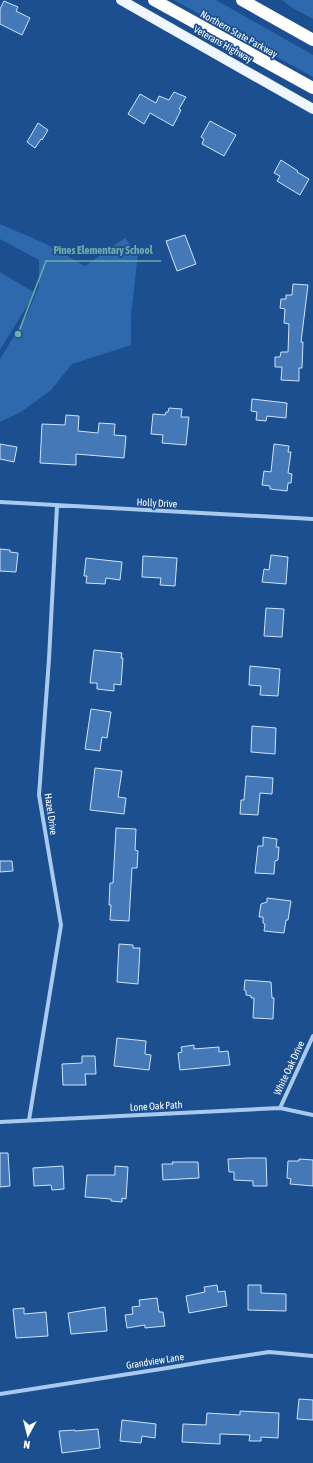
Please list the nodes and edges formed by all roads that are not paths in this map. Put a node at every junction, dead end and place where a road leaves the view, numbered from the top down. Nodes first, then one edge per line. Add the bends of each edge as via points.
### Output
1 (120, 0) edge
2 (154, 0) edge
3 (242, 0) edge
4 (313, 40) edge
5 (313, 88) edge
6 (313, 109) edge
7 (0, 502) edge
8 (57, 506) junction
9 (313, 519) edge
10 (313, 1036) edge
11 (280, 1108) junction
12 (313, 1115) edge
13 (29, 1120) junction
14 (0, 1122) edge
15 (313, 1356) edge
16 (0, 1394) edge

1 - 6 main road, Veterans Highway
2 - 5 highway, Northern State Parkway
3 - 4 highway
7 - 8 street, Holly Drive
8 - 9 street, Holly Drive
8 - 13 street, Hazel Drive via 39,795 61,925
10 - 11 street, White Oak Drive
11 - 12 street, Lone Oak Path
11 - 13 street, Lone Oak Path
13 - 14 street, Lone Oak Path
15 - 16 street, Grandview Lane via 269,1352

